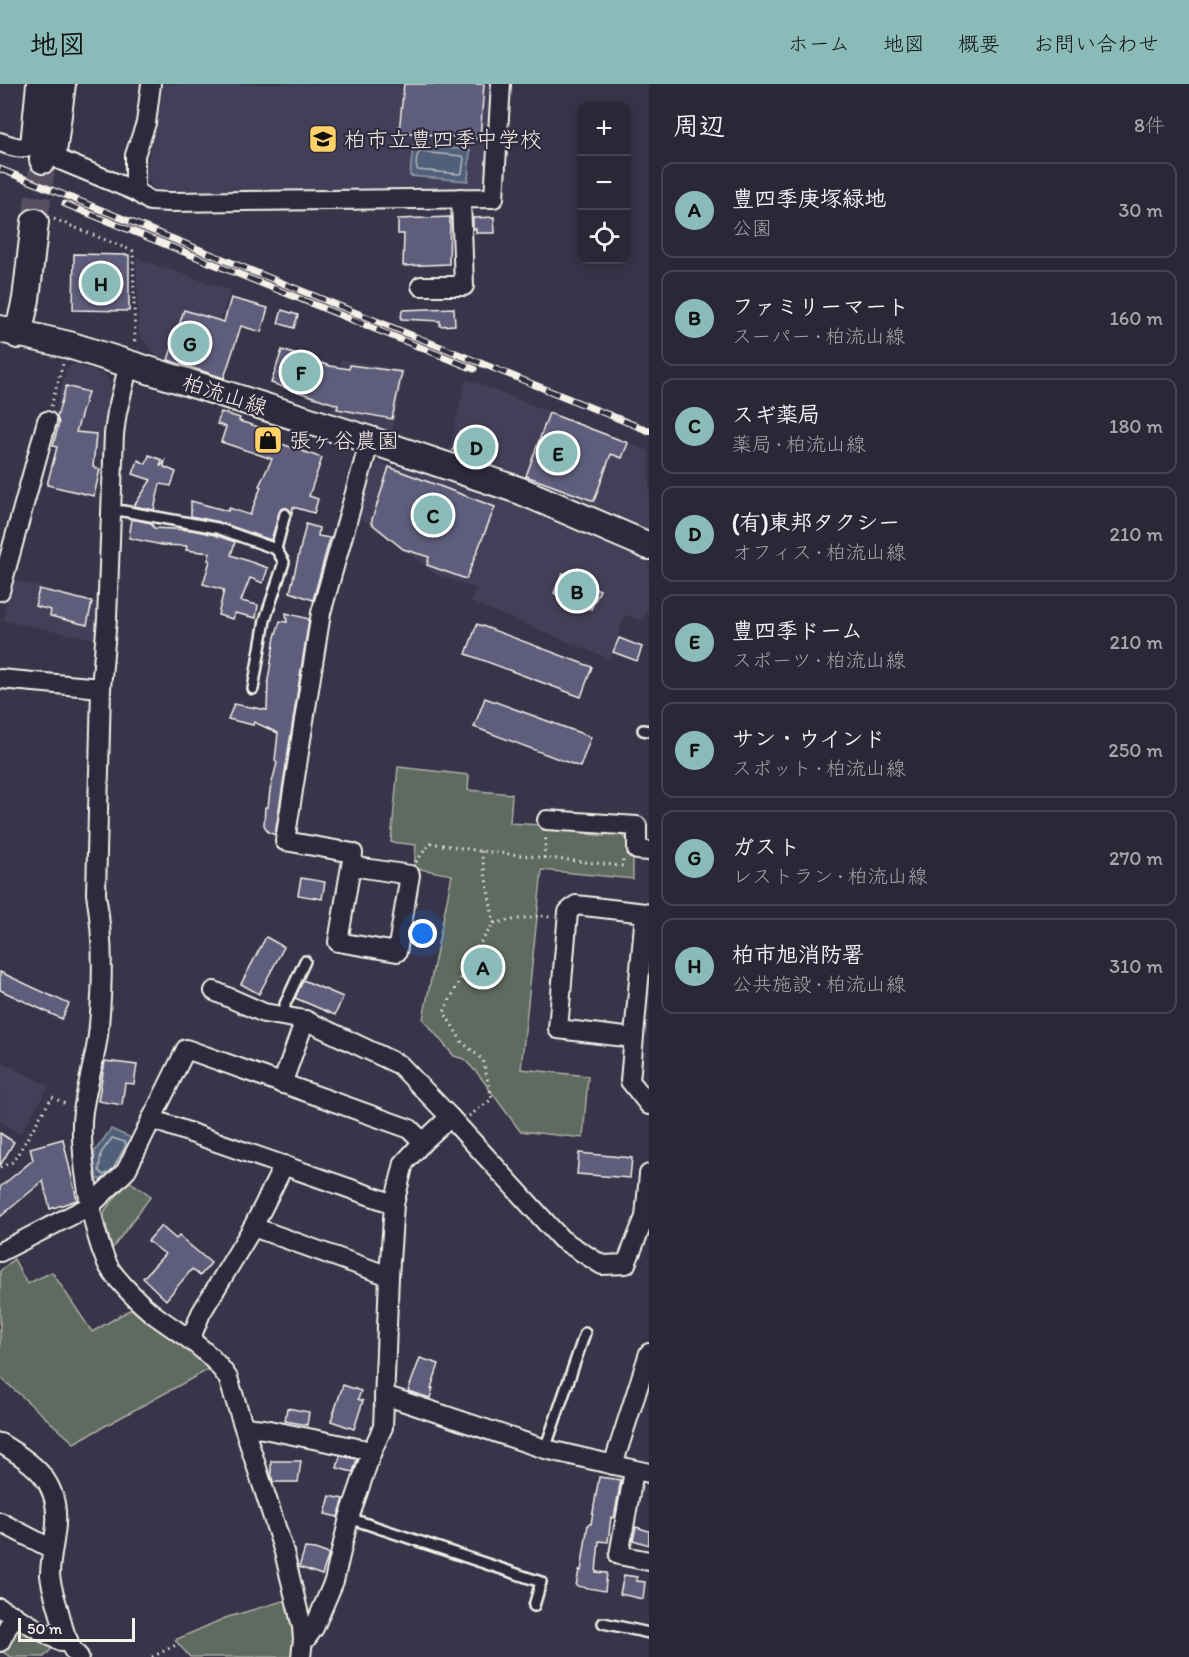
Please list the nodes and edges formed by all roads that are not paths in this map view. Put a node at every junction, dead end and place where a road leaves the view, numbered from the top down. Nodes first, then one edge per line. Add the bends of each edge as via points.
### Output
1 (36, 84) edge
2 (52, 84) edge
3 (66, 84) edge
4 (151, 84) edge
5 (501, 84) edge
6 (0, 142) edge
7 (43, 160) tunnel mouth
8 (135, 191) junction
9 (461, 198) junction
10 (43, 220) tunnel mouth
11 (421, 286) dead end
12 (9, 332) edge
13 (129, 364) junction
14 (47, 421) road end
15 (370, 440) junction
16 (112, 512) junction
17 (285, 514) dead end
18 (649, 546) edge
19 (276, 549) junction
20 (0, 591) edge
21 (0, 679) edge
22 (101, 688) junction
23 (253, 689) dead end
24 (547, 820) road end
25 (649, 851) edge
26 (351, 866) junction
27 (305, 960) dead end
28 (644, 962) edge
29 (214, 991) dead end
30 (285, 1017) junction
31 (305, 1020) junction
32 (633, 1038) junction
33 (282, 1084) junction
34 (649, 1106) edge
35 (151, 1119) junction
36 (454, 1121) junction
37 (423, 1142) junction
38 (284, 1165) junction
39 (649, 1174) edge
40 (394, 1204) junction
41 (90, 1206) junction
42 (253, 1227) junction
43 (0, 1252) edge
44 (389, 1276) junction
45 (585, 1333) dead end
46 (190, 1338) junction
47 (649, 1353) edge
48 (384, 1395) junction
49 (245, 1427) junction
50 (0, 1443) edge
51 (545, 1449) junction
52 (372, 1451) junction
53 (613, 1465) junction
54 (642, 1472) edge
55 (349, 1518) junction
56 (0, 1522) edge
57 (52, 1549) junction
58 (649, 1561) edge
59 (534, 1606) dead end
60 (7, 1612) edge
61 (603, 1623) dead end
62 (649, 1633) edge
63 (303, 1639) junction
64 (68, 1640) junction
65 (0, 1642) edge
66 (79, 1657) edge
67 (301, 1657) edge

1 - 6 street via 30,145 25,148
2 - 7 main road
3 - 8 street via 57,153 60,160
4 - 8 street via 146,123 135,155
5 - 9 street via 494,198
8 - 9 street via 150,201 171,202
9 - 11 street via 464,286
10 - 12 main road via 26,299
12 - 13 main road, 柏流山線
13 - 15 main road, 柏流山線
13 - 16 street via 114,434
14 - 20 street
15 - 18 main road, 柏流山線 via 520,491
15 - 26 street via 321,613 285,841 353,853
16 - 19 lane via 217,528
16 - 22 street
17 - 19 lane
19 - 23 lane via 284,562 265,620
21 - 22 street
22 - 41 street via 96,894 103,985 98,1038 83,1113
24 - 25 street via 638,826 637,850
26 - 26 street via 410,875 396,952 338,942
27 - 30 lane via 285,1004
28 - 32 street
28 - 32 street via 645,913 576,905 568,912 558,1029
29 - 30 street via 264,1013
30 - 31 street
31 - 33 street
31 - 36 street via 400,1065
32 - 34 street via 630,1081
33 - 35 street via 186,1049
33 - 37 street via 410,1129
35 - 38 street
35 - 41 street via 126,1171
36 - 37 street
36 - 39 street via 561,1239 602,1265 626,1264 645,1217
37 - 40 street via 404,1163
38 - 40 street
38 - 42 street
40 - 44 street
41 - 43 street
41 - 46 street via 109,1268 136,1300
42 - 44 street
42 - 46 street
44 - 48 street
45 - 51 lane
46 - 49 street via 228,1378
47 - 53 street
48 - 51 street
48 - 52 street via 383,1427
49 - 52 street
49 - 63 street via 285,1552
50 - 57 street via 32,1464 46,1479 56,1510
51 - 53 street
52 - 55 street
53 - 54 street
54 - 58 street via 619,1555
55 - 59 lane via 541,1582
55 - 63 street via 334,1581 314,1628
56 - 57 street
57 - 64 street via 50,1577
60 - 64 street via 61,1642
60 - 65 street
61 - 62 lane
63 - 67 street
64 - 66 street

